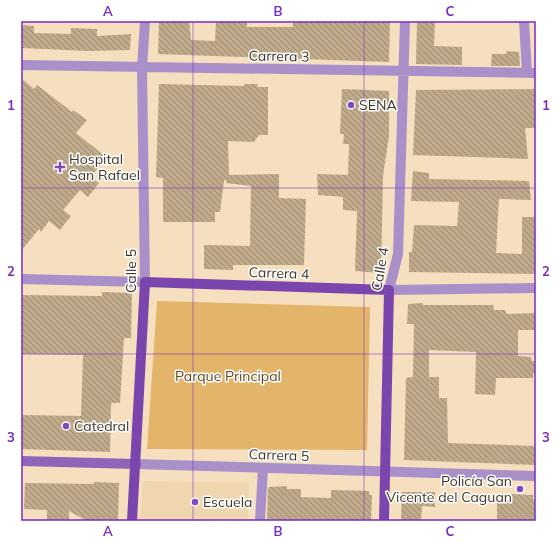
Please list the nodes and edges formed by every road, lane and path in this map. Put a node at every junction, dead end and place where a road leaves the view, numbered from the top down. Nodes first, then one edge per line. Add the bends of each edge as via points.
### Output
1 (145, 21) edge
2 (405, 21) edge
3 (524, 21) edge
4 (21, 65) edge
5 (142, 68) junction
6 (404, 71) junction
7 (532, 72) edge
8 (21, 279) edge
9 (145, 282) junction
10 (536, 288) edge
11 (389, 290) junction
12 (21, 461) edge
13 (136, 464) junction
14 (263, 468) junction
15 (385, 472) junction
16 (536, 476) edge
17 (132, 521) edge
18 (260, 521) edge
19 (384, 521) edge

1 - 5 street, Calle 5
2 - 6 street, Calle 4
3 - 7 street
4 - 5 street, Carrera 3
5 - 6 street, Carrera 3
5 - 9 street, Calle 5
6 - 7 street, Carrera 3
6 - 11 street, Calle 4 via 398,254
8 - 9 street, Carrera 4
9 - 11 main road, Carrera 4
9 - 13 main road, Calle 5
10 - 11 street, Carrera 4
11 - 15 main road, Calle 4
12 - 13 main road, Carrera 5
13 - 14 street, Carrera 5
13 - 17 main road, Calle 5
14 - 15 street, Carrera 5
14 - 18 street
15 - 16 street, Carrera 5
15 - 19 main road, Calle 4

